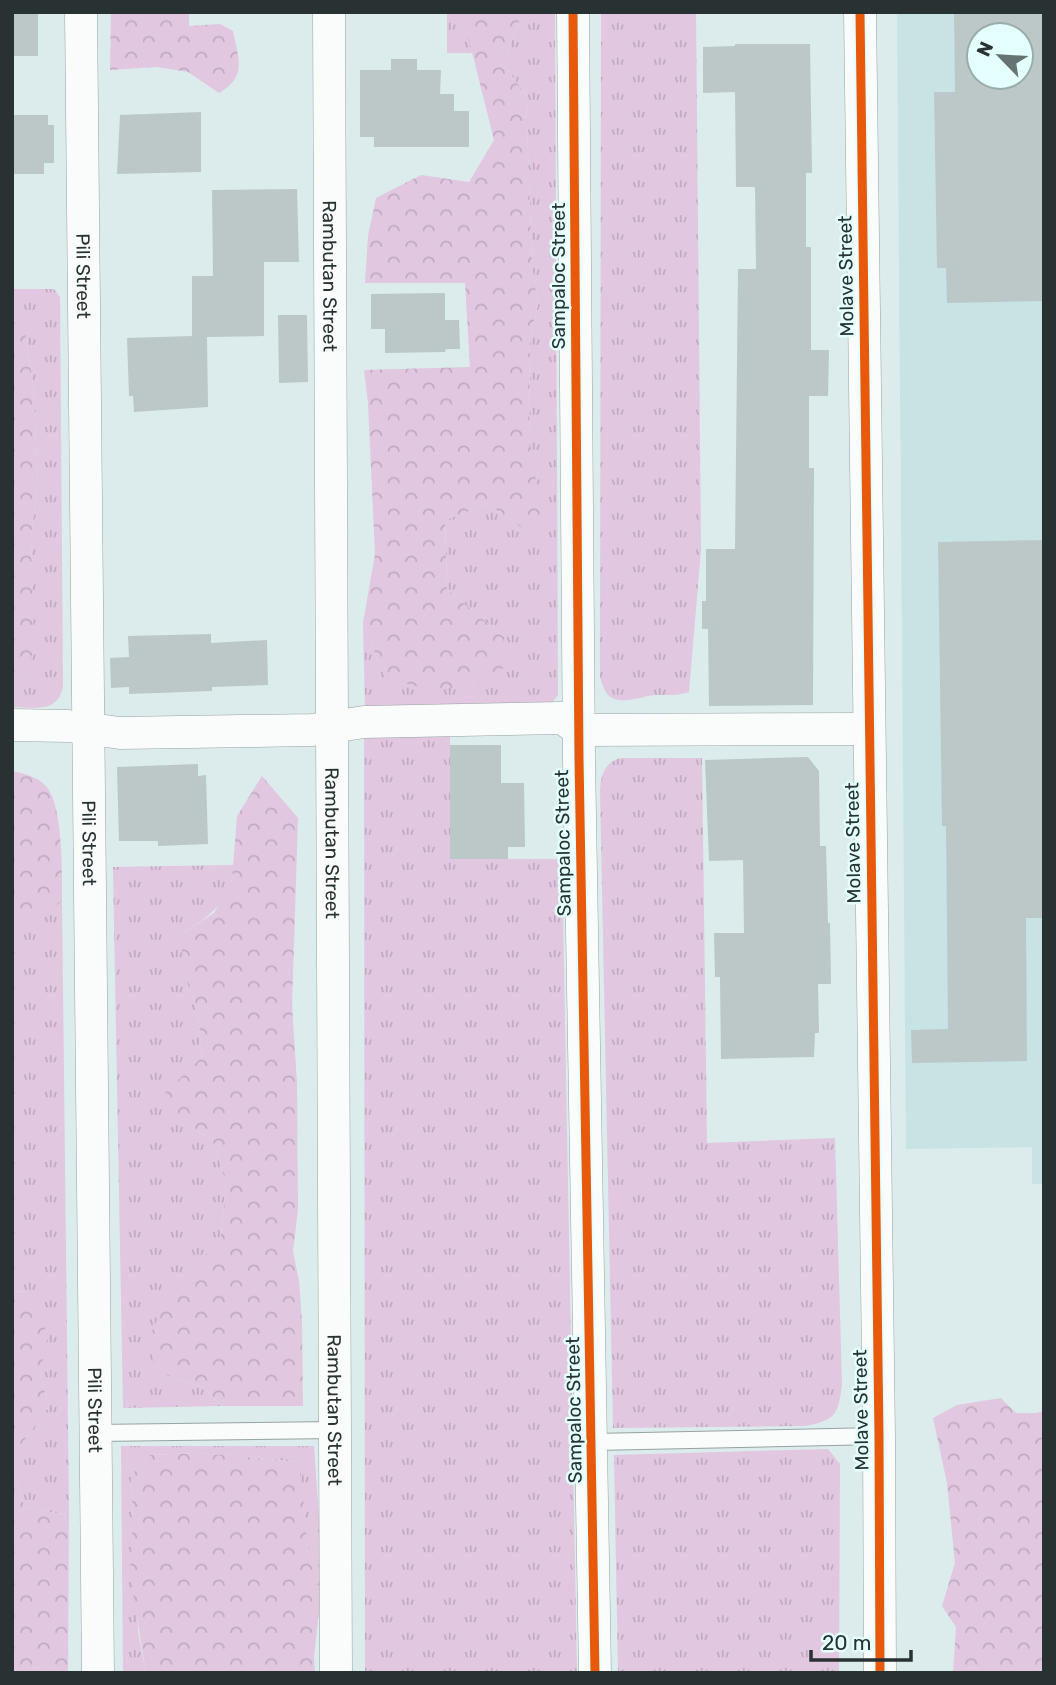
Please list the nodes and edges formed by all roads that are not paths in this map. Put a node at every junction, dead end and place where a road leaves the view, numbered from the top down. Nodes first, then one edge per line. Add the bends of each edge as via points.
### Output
1 (81, 12) edge
2 (329, 12) edge
3 (573, 12) edge
4 (860, 12) edge
5 (12, 725) edge
6 (334, 727) junction
7 (88, 729) junction
8 (869, 729) junction
9 (579, 730) junction
10 (335, 1430) junction
11 (94, 1433) junction
12 (879, 1436) junction
13 (593, 1442) junction
14 (98, 1673) edge
15 (336, 1673) edge
16 (595, 1673) edge
17 (880, 1673) edge

1 - 7 street, Pili Street
2 - 6 street, Rambutan Street
3 - 9 street, Sampaloc Street
4 - 8 street, Molave Street
5 - 7 street
6 - 7 street via 120,733
6 - 9 street via 364,722 562,718
6 - 10 street, Rambutan Street
7 - 11 street, Pili Street
8 - 9 street
8 - 12 street, Molave Street
9 - 13 street, Sampaloc Street
10 - 11 lane
10 - 15 street, Rambutan Street
11 - 14 street, Pili Street
12 - 13 lane
12 - 17 street, Molave Street
13 - 16 street, Sampaloc Street

